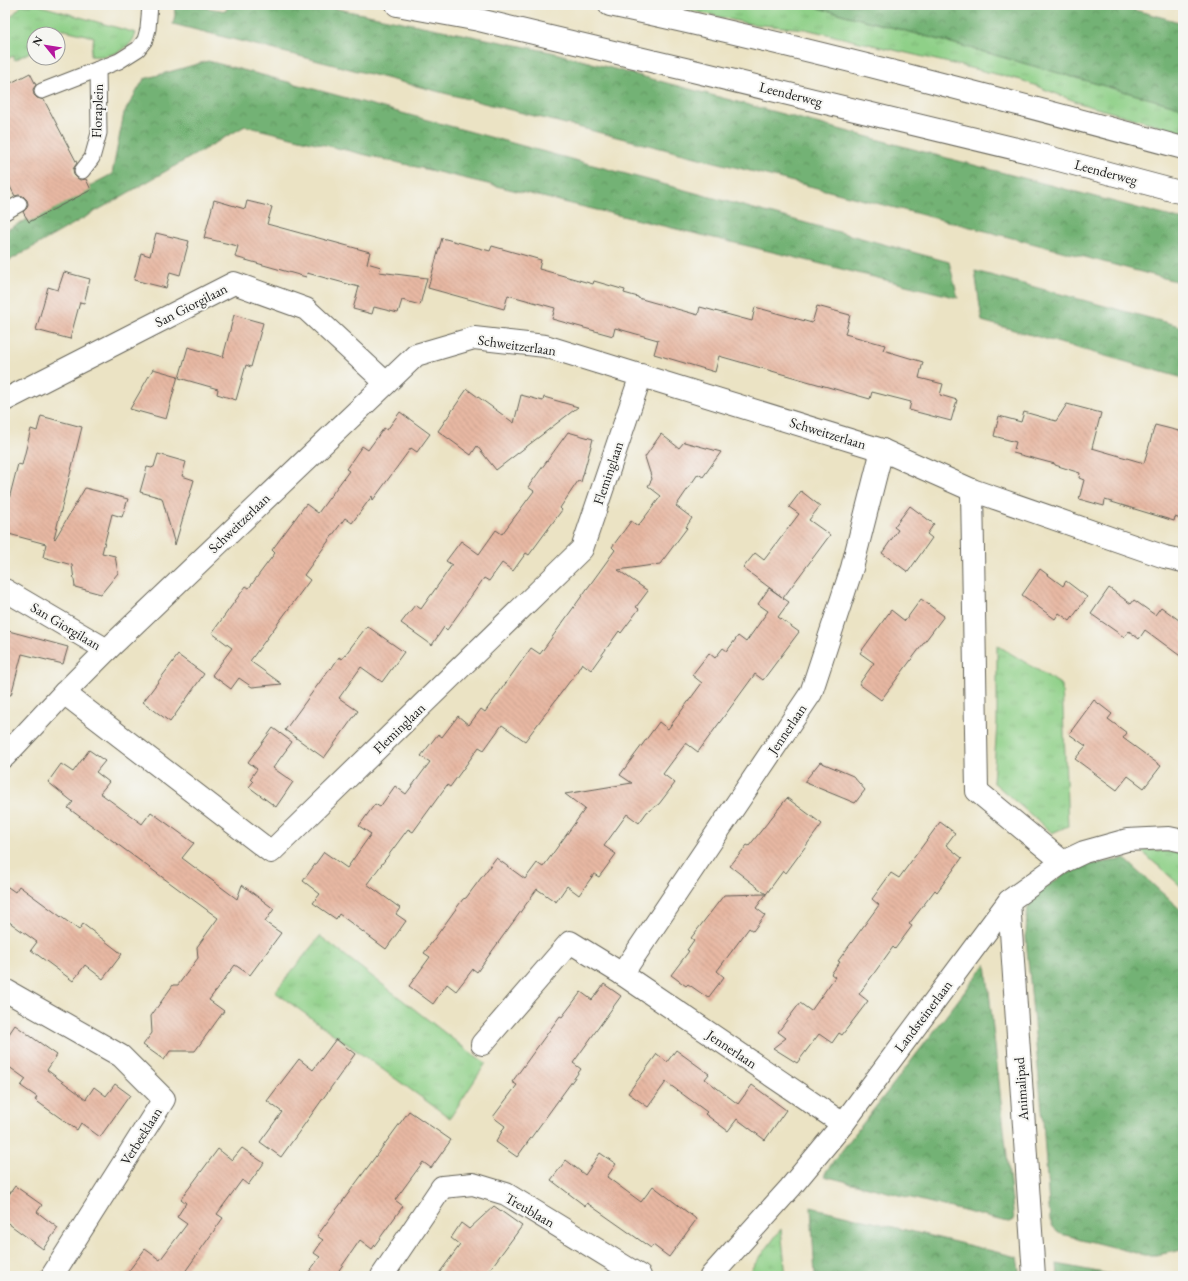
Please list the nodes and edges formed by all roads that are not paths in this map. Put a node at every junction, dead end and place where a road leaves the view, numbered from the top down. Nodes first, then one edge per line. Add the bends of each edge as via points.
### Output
1 (150, 5) edge
2 (397, 5) edge
3 (610, 5) edge
4 (98, 70) junction
5 (42, 91) dead end
6 (1183, 148) edge
7 (82, 171) dead end
8 (1183, 193) edge
9 (19, 204) dead end
10 (5, 212) edge
11 (641, 375) junction
12 (386, 383) junction
13 (5, 400) edge
14 (882, 450) junction
15 (972, 490) junction
16 (1183, 562) edge
17 (5, 590) edge
18 (107, 650) junction
19 (64, 693) junction
20 (5, 756) edge
21 (1183, 841) edge
22 (1063, 862) junction
23 (1009, 901) junction
24 (622, 974) junction
25 (5, 990) edge
26 (482, 1044) dead end
27 (843, 1124) junction
28 (52, 1276) edge
29 (382, 1276) edge
30 (640, 1276) edge
31 (711, 1276) edge
32 (1034, 1276) edge

1 - 4 lane, Floraplein via 148,29 138,49 119,62
2 - 8 street, Leenderweg via 479,20 697,71 1029,152
3 - 6 street via 719,29
4 - 5 lane, Floraplein
4 - 7 lane, Floraplein via 99,133 92,158
9 - 10 lane
11 - 12 street, Schweitzerlaan via 545,346 474,338 416,355
11 - 14 street, Schweitzerlaan
11 - 19 street, Fleminglaan via 582,549 271,852
12 - 13 street, San Giorgilaan via 306,309 234,283
12 - 18 street, Schweitzerlaan
14 - 15 street, Schweitzerlaan
14 - 24 street, Jennerlaan via 852,568 812,693
15 - 16 street, Schweitzerlaan
15 - 22 street via 977,791
17 - 18 street, San Giorgilaan
18 - 19 street, Schweitzerlaan
19 - 20 street, Schweitzerlaan
21 - 22 street, Landsteinerlaan via 1169,838 1127,840 1084,852
22 - 23 street, Landsteinerlaan
23 - 27 street, Landsteinerlaan
23 - 32 street, Animalipad
24 - 26 street, Jennerlaan via 570,942
24 - 27 street, Jennerlaan
25 - 28 street, Verbeeklaan via 121,1056 164,1098
27 - 31 street, Landsteinerlaan
29 - 30 street, Treublaan via 442,1187 473,1184 506,1194

